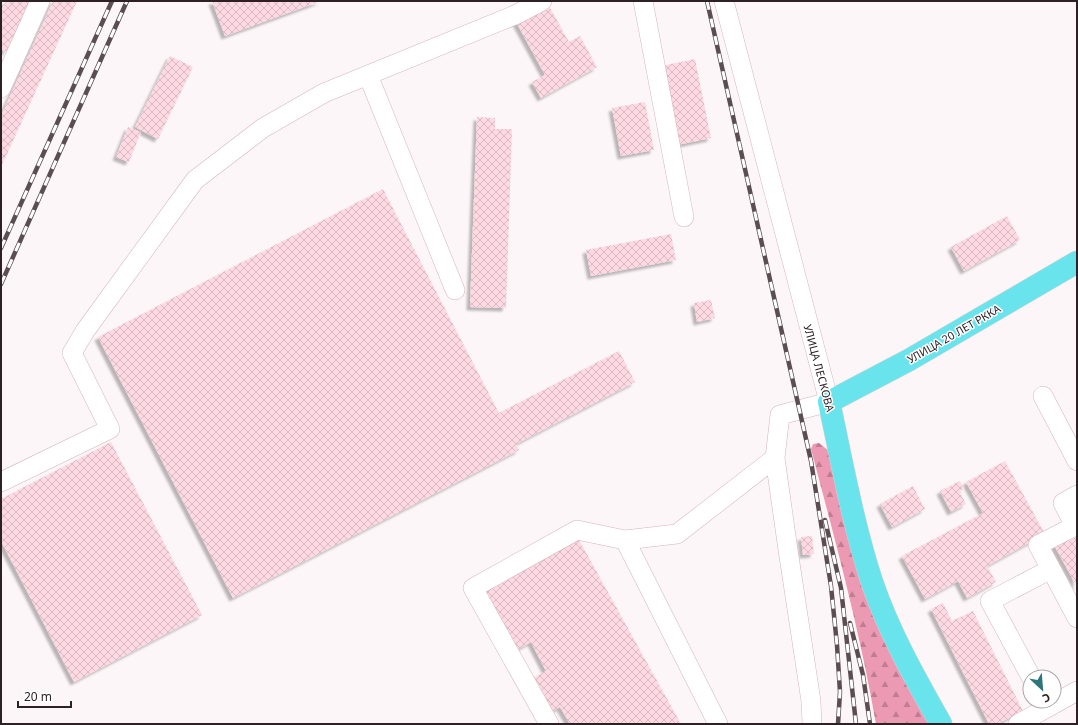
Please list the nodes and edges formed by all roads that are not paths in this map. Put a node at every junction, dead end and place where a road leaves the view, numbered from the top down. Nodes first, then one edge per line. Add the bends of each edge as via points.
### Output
1 (40, 1) edge
2 (542, 1) edge
3 (643, 1) edge
4 (724, 1) edge
5 (6, 63) edge
6 (368, 75) junction
7 (1, 88) edge
8 (684, 217) dead end
9 (1077, 262) edge
10 (455, 290) dead end
11 (1043, 396) dead end
12 (829, 402) junction
13 (775, 458) junction
14 (1077, 461) edge
15 (2, 482) edge
16 (1077, 495) edge
17 (625, 540) junction
18 (1051, 569) junction
19 (1077, 618) edge
20 (1027, 669) edge
21 (1077, 691) edge
22 (1062, 698) edge
23 (1039, 709) edge
24 (549, 724) edge
25 (718, 724) edge
26 (812, 724) edge
27 (941, 724) edge
28 (1018, 724) edge

1 - 5 street
2 - 6 street via 515,15
3 - 8 street
4 - 12 street, УЛИЦА ЛЕСКОВА
5 - 7 street
6 - 10 street
6 - 15 street via 324,93 263,128 195,180 85,331 72,354 110,429
9 - 12 main road, УЛИЦА 20 ЛЕТ РККА via 909,360
11 - 14 street
12 - 13 street via 780,415
12 - 27 main road, УЛИЦА ЛЕСКОВА via 855,522 872,582 895,639
13 - 17 street via 677,534
13 - 26 street via 811,701
16 - 18 street via 1063,503 1075,526 1038,545
17 - 24 street via 577,530 473,588
17 - 25 street
18 - 19 street
18 - 20 street via 990,601
21 - 22 street
23 - 28 street

